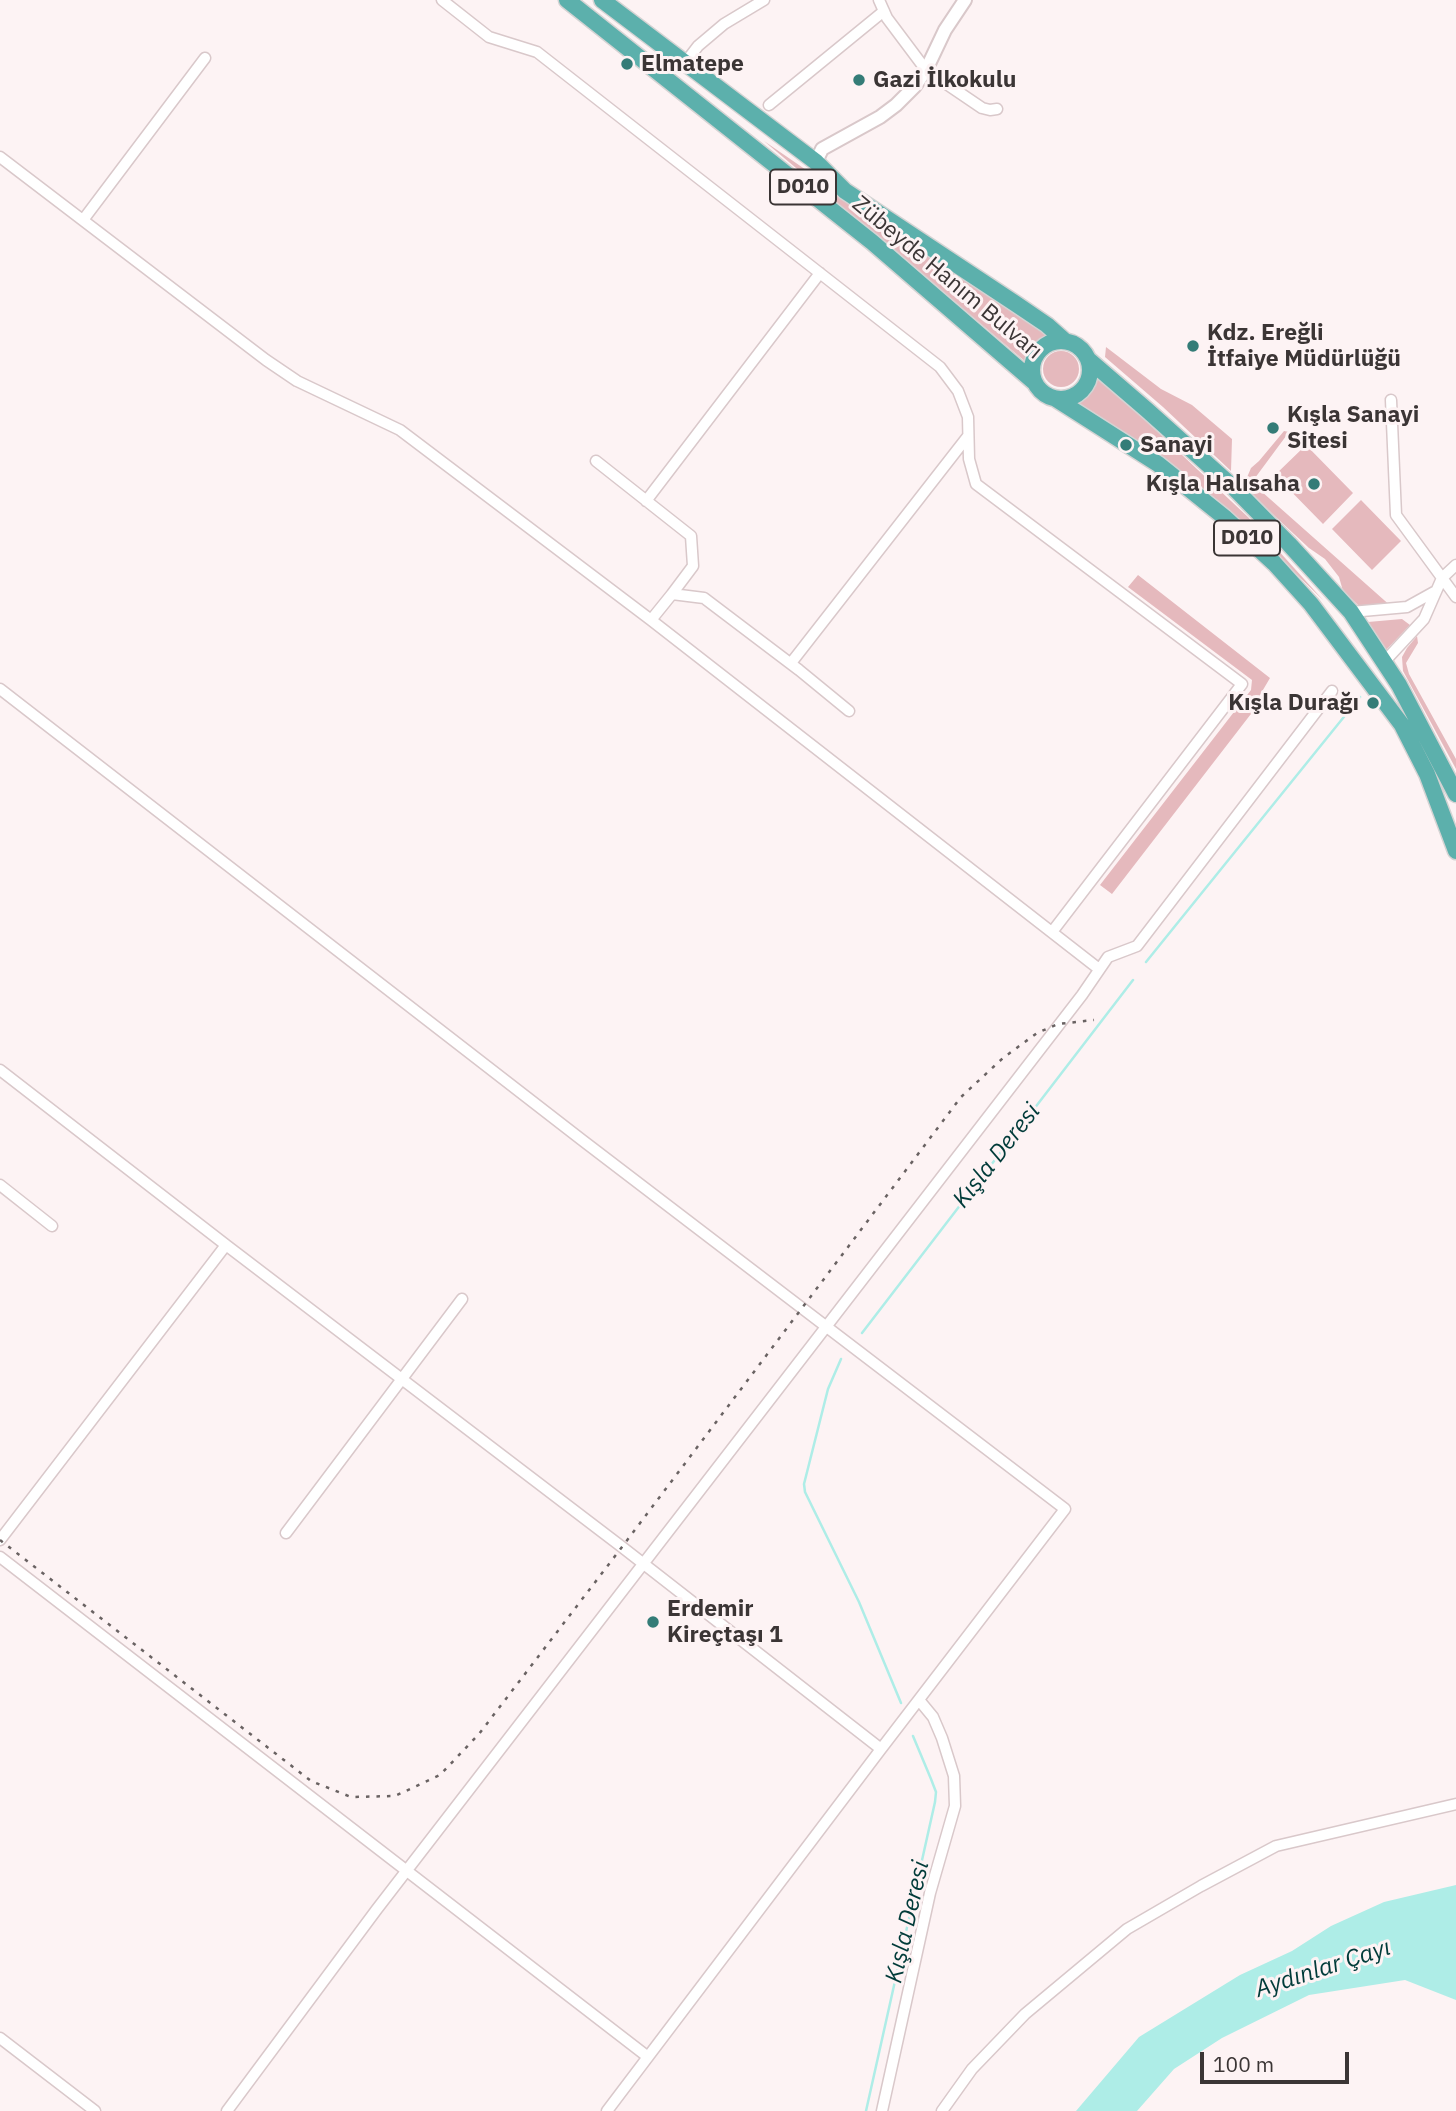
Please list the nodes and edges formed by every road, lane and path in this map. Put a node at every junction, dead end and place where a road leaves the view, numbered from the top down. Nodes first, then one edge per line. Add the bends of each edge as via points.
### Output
1 (442, 0) edge
2 (567, 0) edge
3 (602, 0) edge
4 (738, 0) edge
5 (764, 0) edge
6 (879, 0) edge
7 (965, 0) edge
8 (745, 11) junction
9 (884, 11) junction
10 (205, 58) dead end
11 (685, 63) junction
12 (926, 70) junction
13 (769, 105) dead end
14 (997, 109) dead end
15 (0, 157) edge
16 (816, 162) junction
17 (83, 220) junction
18 (820, 273) junction
19 (1065, 341) junction
20 (1089, 360) junction
21 (1034, 382) junction
22 (1055, 398) junction
23 (1391, 400) dead end
24 (968, 436) junction
25 (596, 461) dead end
26 (646, 501) junction
27 (1456, 565) edge
28 (1442, 578) junction
29 (1434, 592) junction
30 (672, 594) junction
31 (1456, 597) edge
32 (1350, 612) junction
33 (651, 620) junction
34 (1384, 662) junction
35 (791, 663) junction
36 (0, 690) edge
37 (1332, 691) dead end
38 (849, 711) dead end
39 (1456, 794) edge
40 (1456, 851) edge
41 (1052, 932) junction
42 (1099, 969) junction
43 (0, 1070) edge
44 (0, 1185) edge
45 (52, 1226) dead end
46 (226, 1245) junction
47 (462, 1299) dead end
48 (826, 1326) junction
49 (403, 1380) junction
50 (286, 1533) dead end
51 (0, 1540) edge
52 (0, 1557) edge
53 (644, 1564) junction
54 (919, 1700) junction
55 (881, 1749) junction
56 (1456, 1804) edge
57 (407, 1870) junction
58 (0, 2038) edge
59 (648, 2057) junction
60 (94, 2111) edge
61 (228, 2111) edge
62 (607, 2111) edge
63 (882, 2111) edge
64 (942, 2111) edge

1 - 18 street via 489,37 537,52
2 - 21 highway, Zübeyde Hanım Bulvarı / D010 via 872,242
3 - 11 highway, Zübeyde Hanım Bulvarı / D010
4 - 8 street
5 - 8 street
6 - 9 street
7 - 12 street via 944,30
8 - 11 street via 705,40
9 - 12 street
9 - 13 street
10 - 17 street
11 - 16 highway, Zübeyde Hanım Bulvarı / D010
12 - 14 street via 982,108
12 - 16 street via 897,105 822,149
15 - 17 street
16 - 19 highway, Zübeyde Hanım Bulvarı / D010 via 845,191
17 - 33 street via 297,381 400,430
18 - 24 street via 940,367 958,391 968,417
18 - 26 street
19 - 20 highway, Zübeyde Hanım Bulvarı / D010 via 1080,347
19 - 21 highway, Zübeyde Hanım Bulvarı via 1048,343 1035,356
20 - 22 highway via 1083,389
20 - 32 highway, Zübeyde Hanım Bulvarı / D010 via 1233,487
21 - 22 highway, Zübeyde Hanım Bulvarı / D010
22 - 40 highway, Zübeyde Hanım Bulvarı / D010 via 1158,464 1274,563 1311,604 1402,725 1427,774
23 - 28 street via 1396,515
24 - 35 street
24 - 41 street via 976,484 1242,684
25 - 26 street
26 - 30 street via 691,536 693,565
27 - 28 street
28 - 29 street
28 - 31 street
29 - 32 street via 1407,607
29 - 34 street via 1424,618
30 - 33 street
30 - 35 street via 704,598
32 - 34 highway, Zübeyde Hanım Bulvarı / D010
33 - 41 street
34 - 39 highway, Zübeyde Hanım Bulvarı / D010
35 - 38 street
36 - 48 street
37 - 42 street via 1137,946 1108,957
41 - 42 street
42 - 48 street
43 - 46 street
44 - 45 street
46 - 49 street
46 - 51 street
47 - 49 street
48 - 53 street
48 - 54 street via 1065,1509
49 - 50 street
49 - 53 street
52 - 57 street
53 - 55 street
53 - 57 street
54 - 55 street
54 - 63 street via 942,1738 954,1776 955,1806 930,1893
55 - 59 street
56 - 64 street via 1276,1846 1128,1929 1025,2014 972,2070
57 - 59 street
57 - 61 street
58 - 60 street
59 - 62 street

